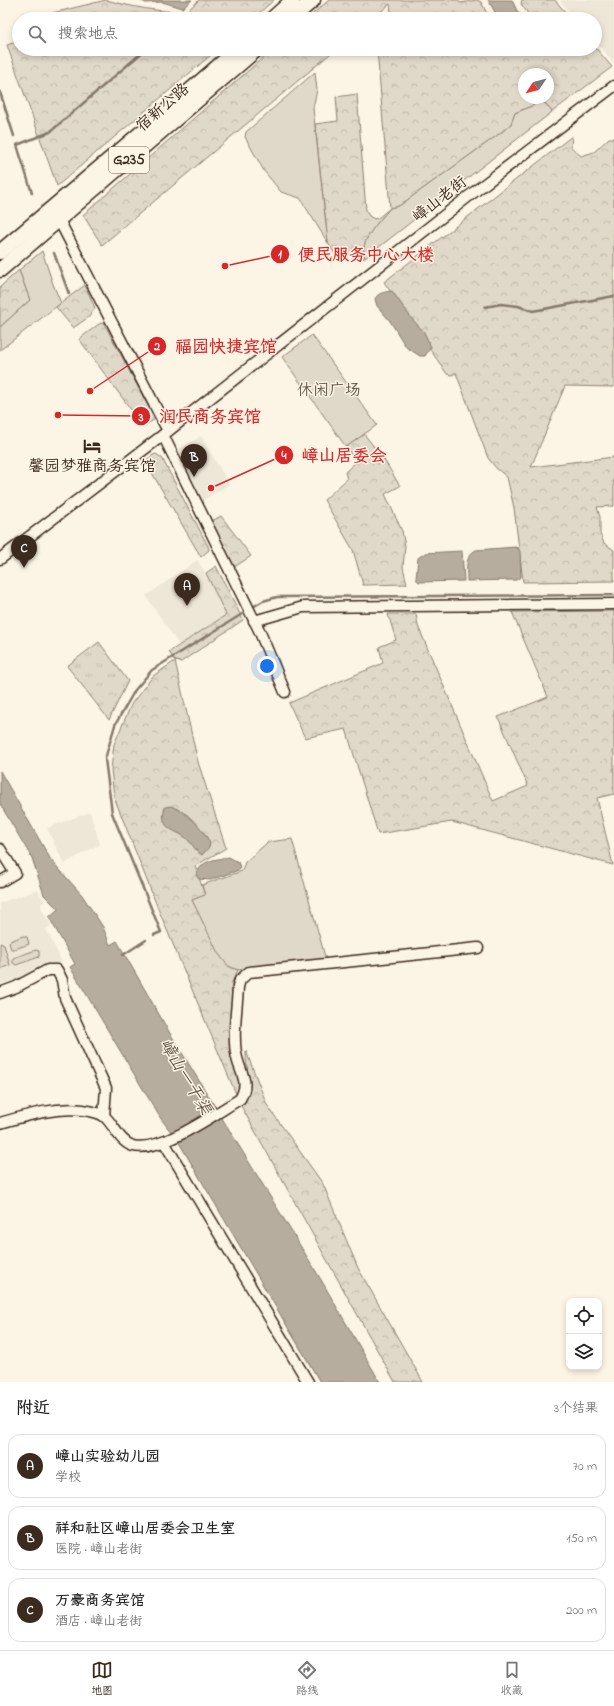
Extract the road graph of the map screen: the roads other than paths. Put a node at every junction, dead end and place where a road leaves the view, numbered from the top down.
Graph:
1 (294, 0) edge
2 (313, 0) edge
3 (280, 12) edge
4 (299, 12) edge
5 (230, 56) edge
6 (249, 56) edge
7 (614, 86) edge
8 (59, 220) junction
9 (0, 252) edge
10 (0, 270) edge
11 (166, 433) junction
12 (0, 559) edge
13 (614, 604) edge
14 (250, 613) junction
15 (285, 692) dead end
16 (0, 849) edge
17 (0, 882) edge
18 (478, 948) dead end
19 (0, 993) edge
20 (104, 1116) junction
21 (0, 1123) edge
22 (166, 1141) junction
23 (308, 1382) edge

1 - 3 highway
2 - 4 highway
5 - 9 highway, 宿新公路 / G235
6 - 8 highway, 宿新公路 / G235
7 - 11 street, 嶂山老街
8 - 10 highway, 宿新公路 / G235
8 - 11 street
11 - 12 street, 嶂山老街
11 - 14 street
13 - 14 street
14 - 15 street
16 - 17 street
18 - 22 street
19 - 20 street
20 - 21 street
20 - 22 street
22 - 23 street

